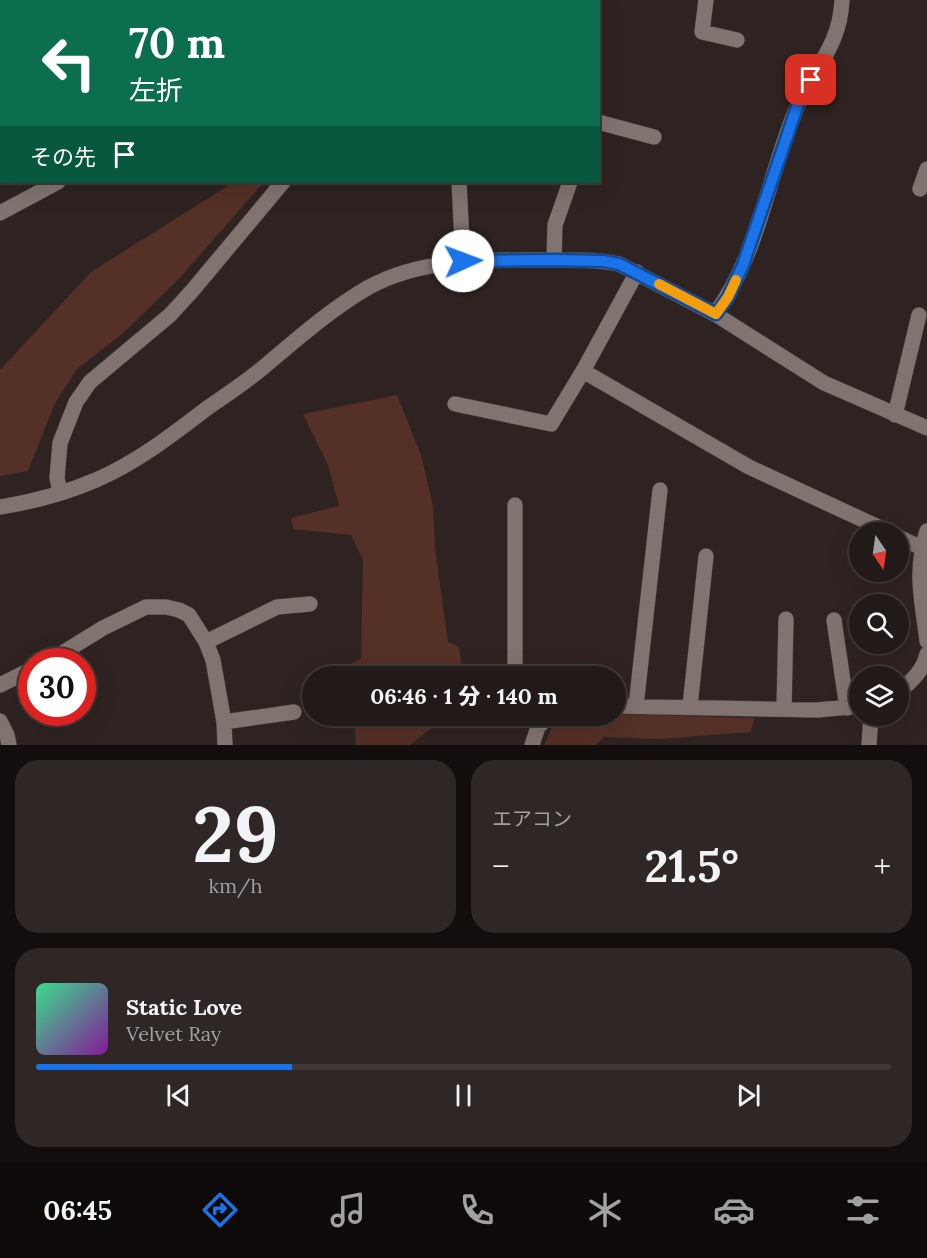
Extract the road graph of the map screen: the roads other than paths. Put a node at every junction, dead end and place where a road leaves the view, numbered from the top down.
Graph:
1 (706, 0) edge
2 (842, 0) edge
3 (737, 40) dead end
4 (600, 122) edge
5 (654, 136) dead end
6 (927, 169) edge
7 (56, 183) edge
8 (283, 183) edge
9 (459, 183) edge
10 (570, 183) edge
11 (920, 189) dead end
12 (0, 213) edge
13 (554, 260) junction
14 (463, 261) junction
15 (637, 272) junction
16 (716, 314) junction
17 (919, 315) dead end
18 (583, 372) junction
19 (455, 404) dead end
20 (894, 415) junction
21 (927, 429) edge
22 (660, 490) dead end
23 (60, 492) junction
24 (515, 505) dead end
25 (0, 507) edge
26 (867, 522) edge
27 (927, 531) edge
28 (909, 542) edge
29 (922, 548) junction
30 (706, 556) dead end
31 (924, 598) edge
32 (310, 604) dead end
33 (786, 620) dead end
34 (834, 620) dead end
35 (927, 641) edge
36 (206, 642) junction
37 (71, 648) edge
38 (927, 654) edge
39 (515, 666) edge
40 (18, 676) edge
41 (909, 683) edge
42 (0, 685) edge
43 (849, 689) edge
44 (626, 706) edge
45 (636, 706) junction
46 (690, 706) junction
47 (849, 707) edge
48 (784, 709) junction
49 (294, 712) dead end
50 (0, 721) edge
51 (224, 722) junction
52 (539, 726) edge
53 (870, 726) edge
54 (9, 745) edge
55 (225, 745) edge
56 (532, 745) edge
57 (869, 745) edge

1 - 3 street
2 - 16 street
4 - 5 street
6 - 11 street
7 - 12 street
8 - 23 street
9 - 14 street
10 - 13 street
13 - 14 street
13 - 15 street
14 - 23 street
15 - 16 street
15 - 18 street
16 - 20 street
17 - 20 street
18 - 19 street
18 - 26 street
20 - 21 street
22 - 45 street
23 - 25 street
24 - 39 street
27 - 29 street
28 - 29 street
29 - 31 street
30 - 46 street
31 - 35 street
32 - 36 street
33 - 48 street
34 - 43 street
36 - 37 street
36 - 51 street
38 - 41 street
40 - 42 street
44 - 45 street
45 - 46 street
46 - 48 street
47 - 48 street
49 - 51 street
50 - 54 street
51 - 55 street
52 - 56 street
53 - 57 street

